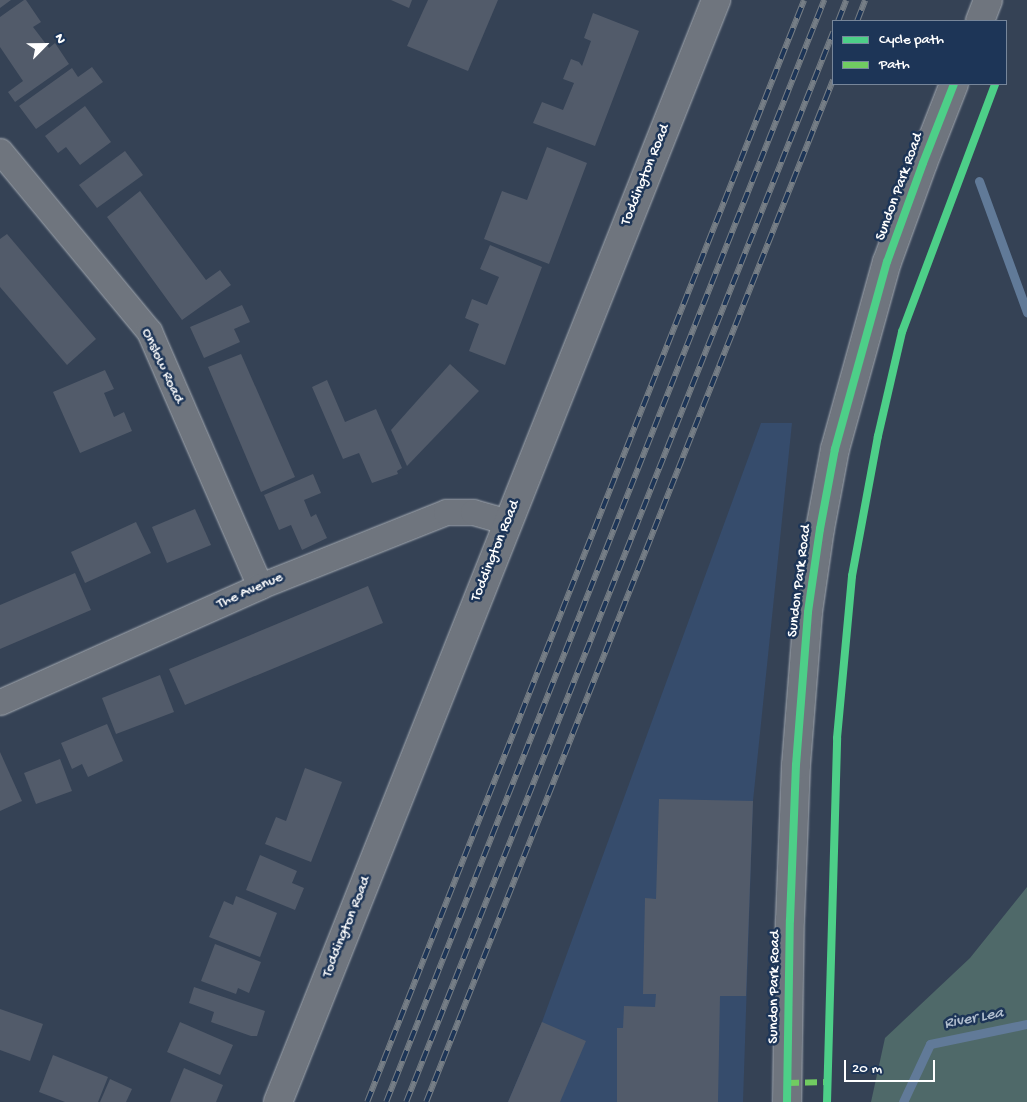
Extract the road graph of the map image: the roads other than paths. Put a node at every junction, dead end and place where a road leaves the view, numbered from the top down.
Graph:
1 (716, 0) edge
2 (988, 0) edge
3 (980, 20) edge
4 (954, 85) edge
5 (0, 151) edge
6 (507, 522) junction
7 (260, 586) junction
8 (0, 702) edge
9 (278, 1102) edge
10 (787, 1102) edge

1 - 6 main road, Toddington Road
2 - 3 main road
4 - 10 main road, Sundon Park Road
5 - 7 street, Onslow Road
6 - 7 street, The Avenue
6 - 9 main road, Toddington Road
7 - 8 street, The Avenue

